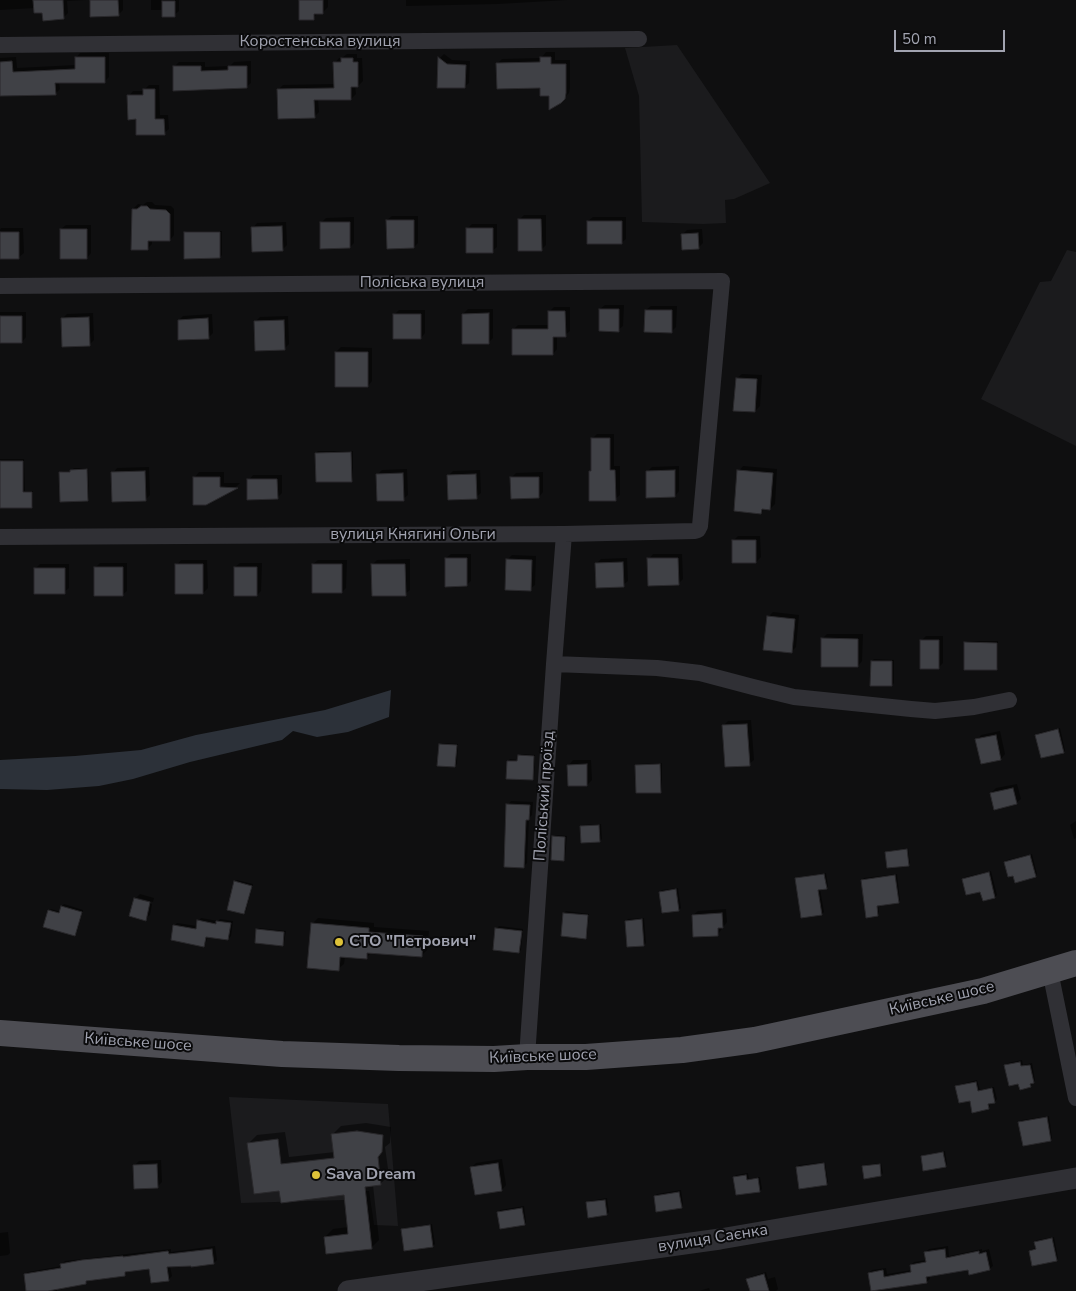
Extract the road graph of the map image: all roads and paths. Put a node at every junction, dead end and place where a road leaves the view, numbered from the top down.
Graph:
1 (639, 39) dead end
2 (0, 45) edge
3 (0, 286) edge
4 (711, 403) joint
5 (564, 534) junction
6 (0, 537) edge
7 (554, 664) junction
8 (1009, 700) dead end
9 (1076, 963) edge
10 (1050, 971) junction
11 (0, 1033) edge
12 (527, 1057) junction
13 (1076, 1098) edge
14 (1076, 1178) edge
15 (348, 1291) edge

1 - 2 street, Коростенська вулиця
3 - 4 street, Поліська вулиця
4 - 5 street, вулиця Княгині Ольги
5 - 6 street, вулиця Княгині Ольги
5 - 7 street, Поліський проїзд
7 - 8 street
7 - 12 street, Поліський проїзд
9 - 10 main road, Київське шосе
10 - 12 main road, Київське шосе
10 - 13 street
11 - 12 main road, Київське шосе
14 - 15 street, вулиця Саєнка

